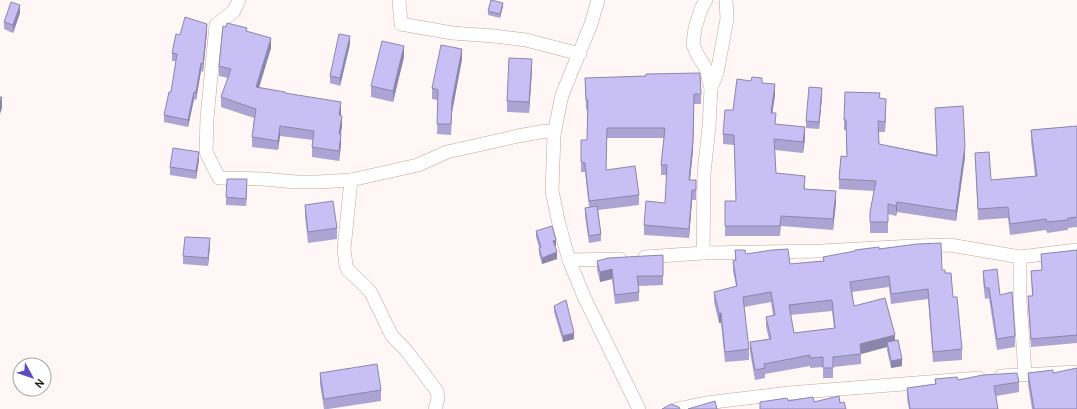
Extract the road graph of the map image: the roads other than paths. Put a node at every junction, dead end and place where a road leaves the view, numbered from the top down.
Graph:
1 (239, 0) edge
2 (399, 0) edge
3 (598, 0) edge
4 (706, 0) edge
5 (726, 0) edge
6 (580, 54) junction
7 (711, 88) junction
8 (554, 134) junction
9 (351, 180) junction
10 (1077, 250) edge
11 (703, 253) junction
12 (1020, 257) junction
13 (570, 260) junction
14 (1077, 372) edge
15 (1025, 374) junction
16 (435, 409) edge
17 (639, 409) edge
18 (677, 409) edge

1 - 9 street
2 - 6 street
3 - 6 street
4 - 7 street
5 - 7 street
6 - 8 street
7 - 11 street
8 - 9 street
8 - 13 street
9 - 16 street
10 - 12 street
11 - 12 street
11 - 13 street
12 - 15 street
13 - 17 street
14 - 15 street
15 - 18 street

